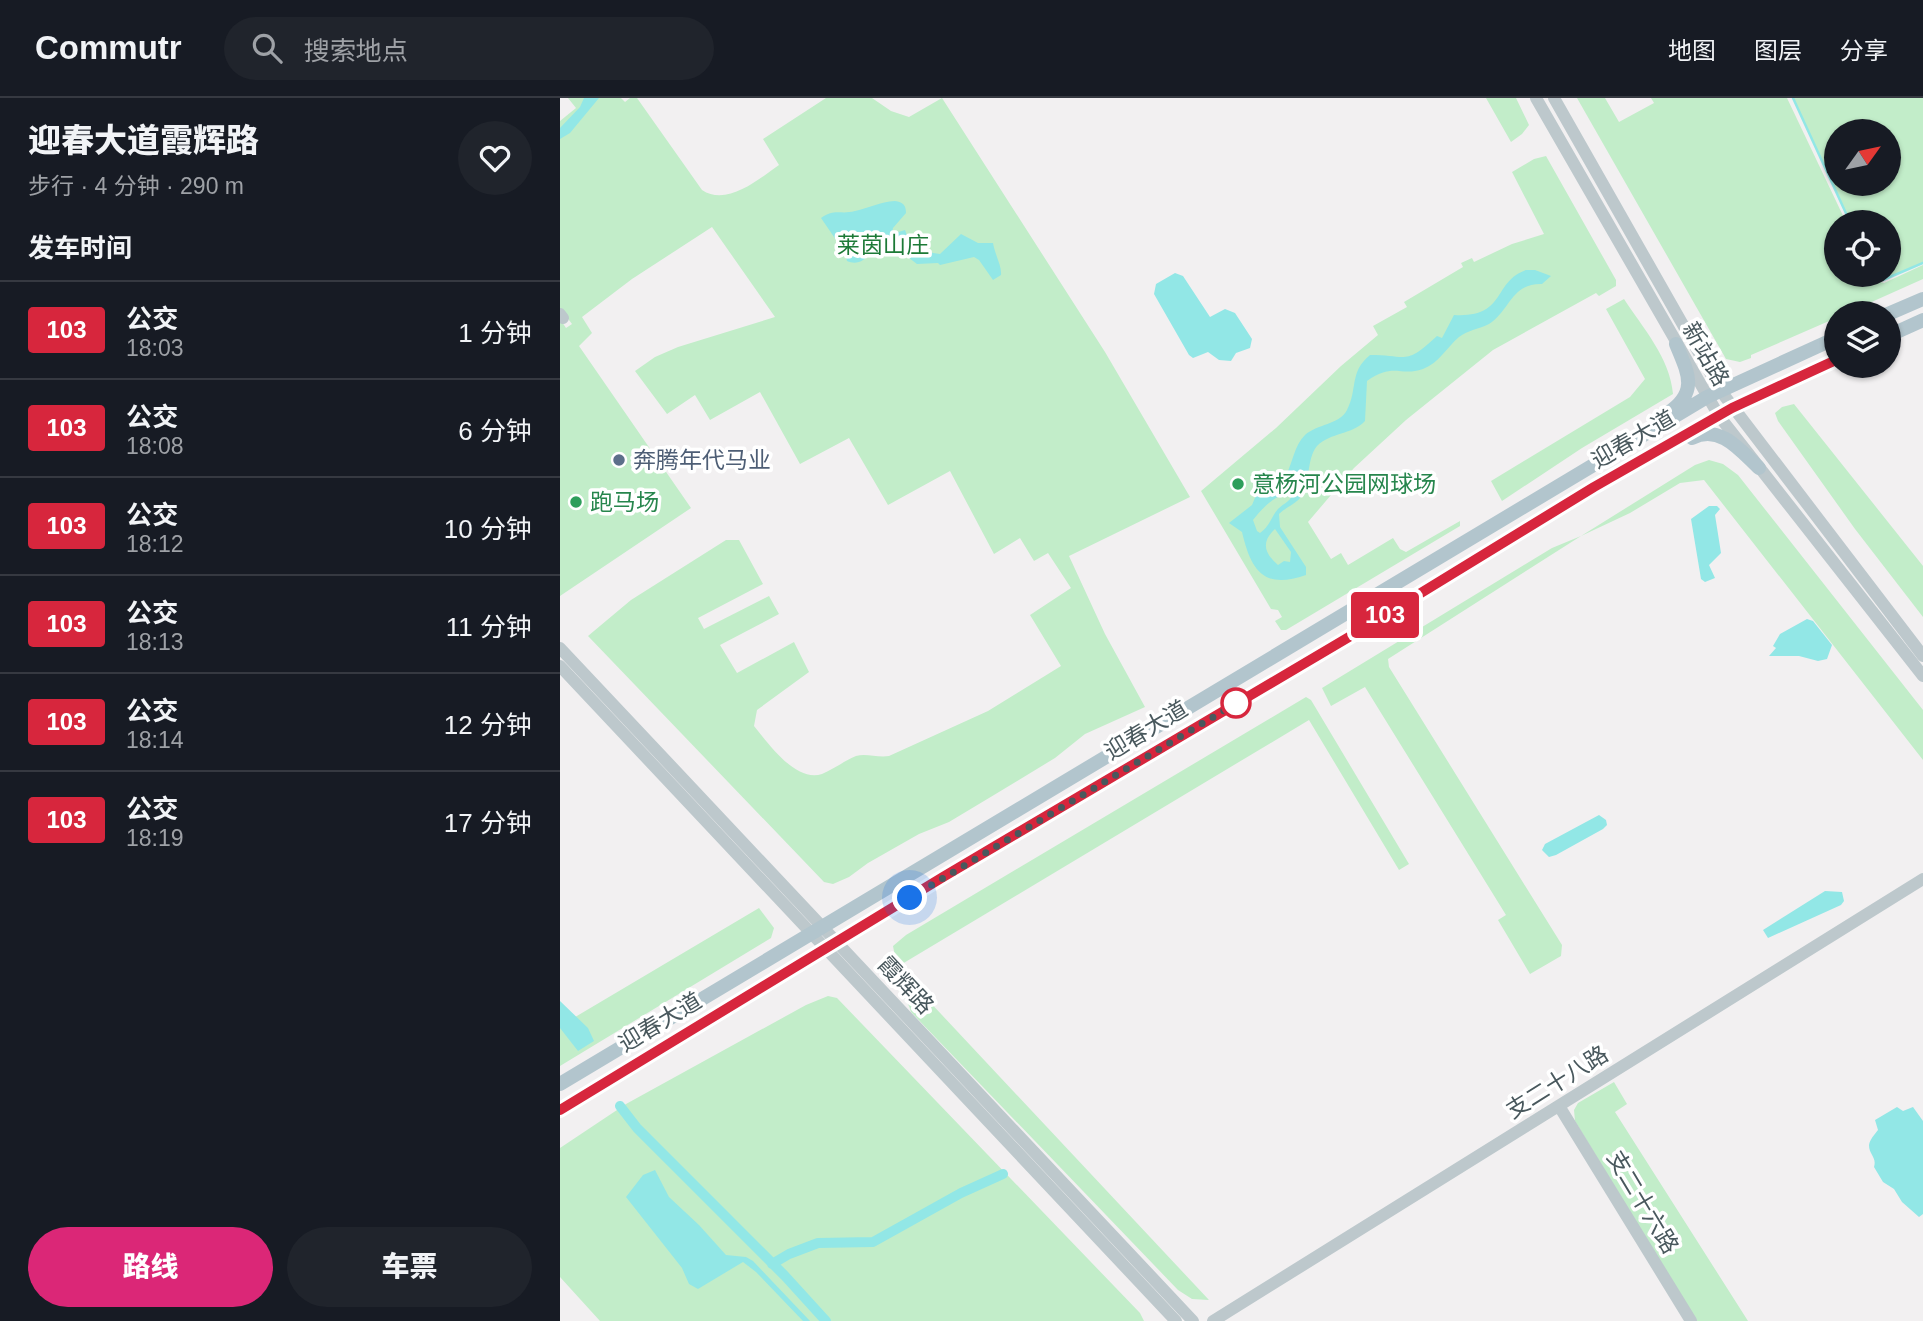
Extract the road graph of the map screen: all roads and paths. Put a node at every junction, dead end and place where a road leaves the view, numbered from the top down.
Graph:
1 (1536, 98) edge
2 (1554, 98) edge
3 (1923, 299) edge
4 (1901, 308) edge
5 (1923, 320) edge
6 (1901, 330) edge
7 (1824, 343) edge
8 (1676, 344) junction
9 (1824, 366) edge
10 (1713, 394) junction
11 (1732, 408) junction
12 (1719, 416) junction
13 (1647, 434) junction
14 (1657, 451) junction
15 (1759, 468) junction
16 (1572, 479) junction
17 (1594, 487) junction
18 (560, 648) edge
19 (1923, 656) edge
20 (560, 666) edge
21 (1923, 676) edge
22 (1923, 879) edge
23 (900, 882) junction
24 (910, 898) junction
25 (817, 931) junction
26 (832, 946) junction
27 (750, 972) junction
28 (760, 989) junction
29 (560, 1084) edge
30 (1559, 1106) junction
31 (560, 1110) edge
32 (1176, 1321) edge
33 (1193, 1321) edge
34 (1213, 1321) edge
35 (1690, 1321) edge

1 - 8 street, 新站路
2 - 10 street, 新站路
3 - 4 main road
5 - 6 main road
7 - 10 main road, 迎春大道
8 - 10 street, 新站路
8 - 16 main road
9 - 11 main road, 迎春大道
10 - 11 street, 新站路
10 - 12 street, 新站路
10 - 13 main road, 迎春大道
11 - 12 main road, 迎春大道
11 - 19 street, 新站路
12 - 14 main road, 迎春大道
12 - 15 street, 新站路
13 - 14 main road
13 - 16 main road, 迎春大道
14 - 17 main road, 迎春大道
15 - 17 main road
15 - 21 street, 新站路
16 - 23 main road, 迎春大道
17 - 24 main road, 迎春大道
18 - 25 street, 霞辉路
20 - 25 street, 霞辉路
22 - 30 street, 支二十八路
23 - 24 main road
23 - 25 main road, 迎春大道
24 - 26 main road, 迎春大道
25 - 26 street, 霞辉路
25 - 27 main road, 迎春大道
26 - 28 main road, 迎春大道
26 - 32 street, 霞辉路
26 - 33 street, 霞辉路
27 - 28 main road
27 - 29 main road, 迎春大道
28 - 31 main road, 迎春大道
30 - 34 street, 支二十八路
30 - 35 street, 支二十六路

